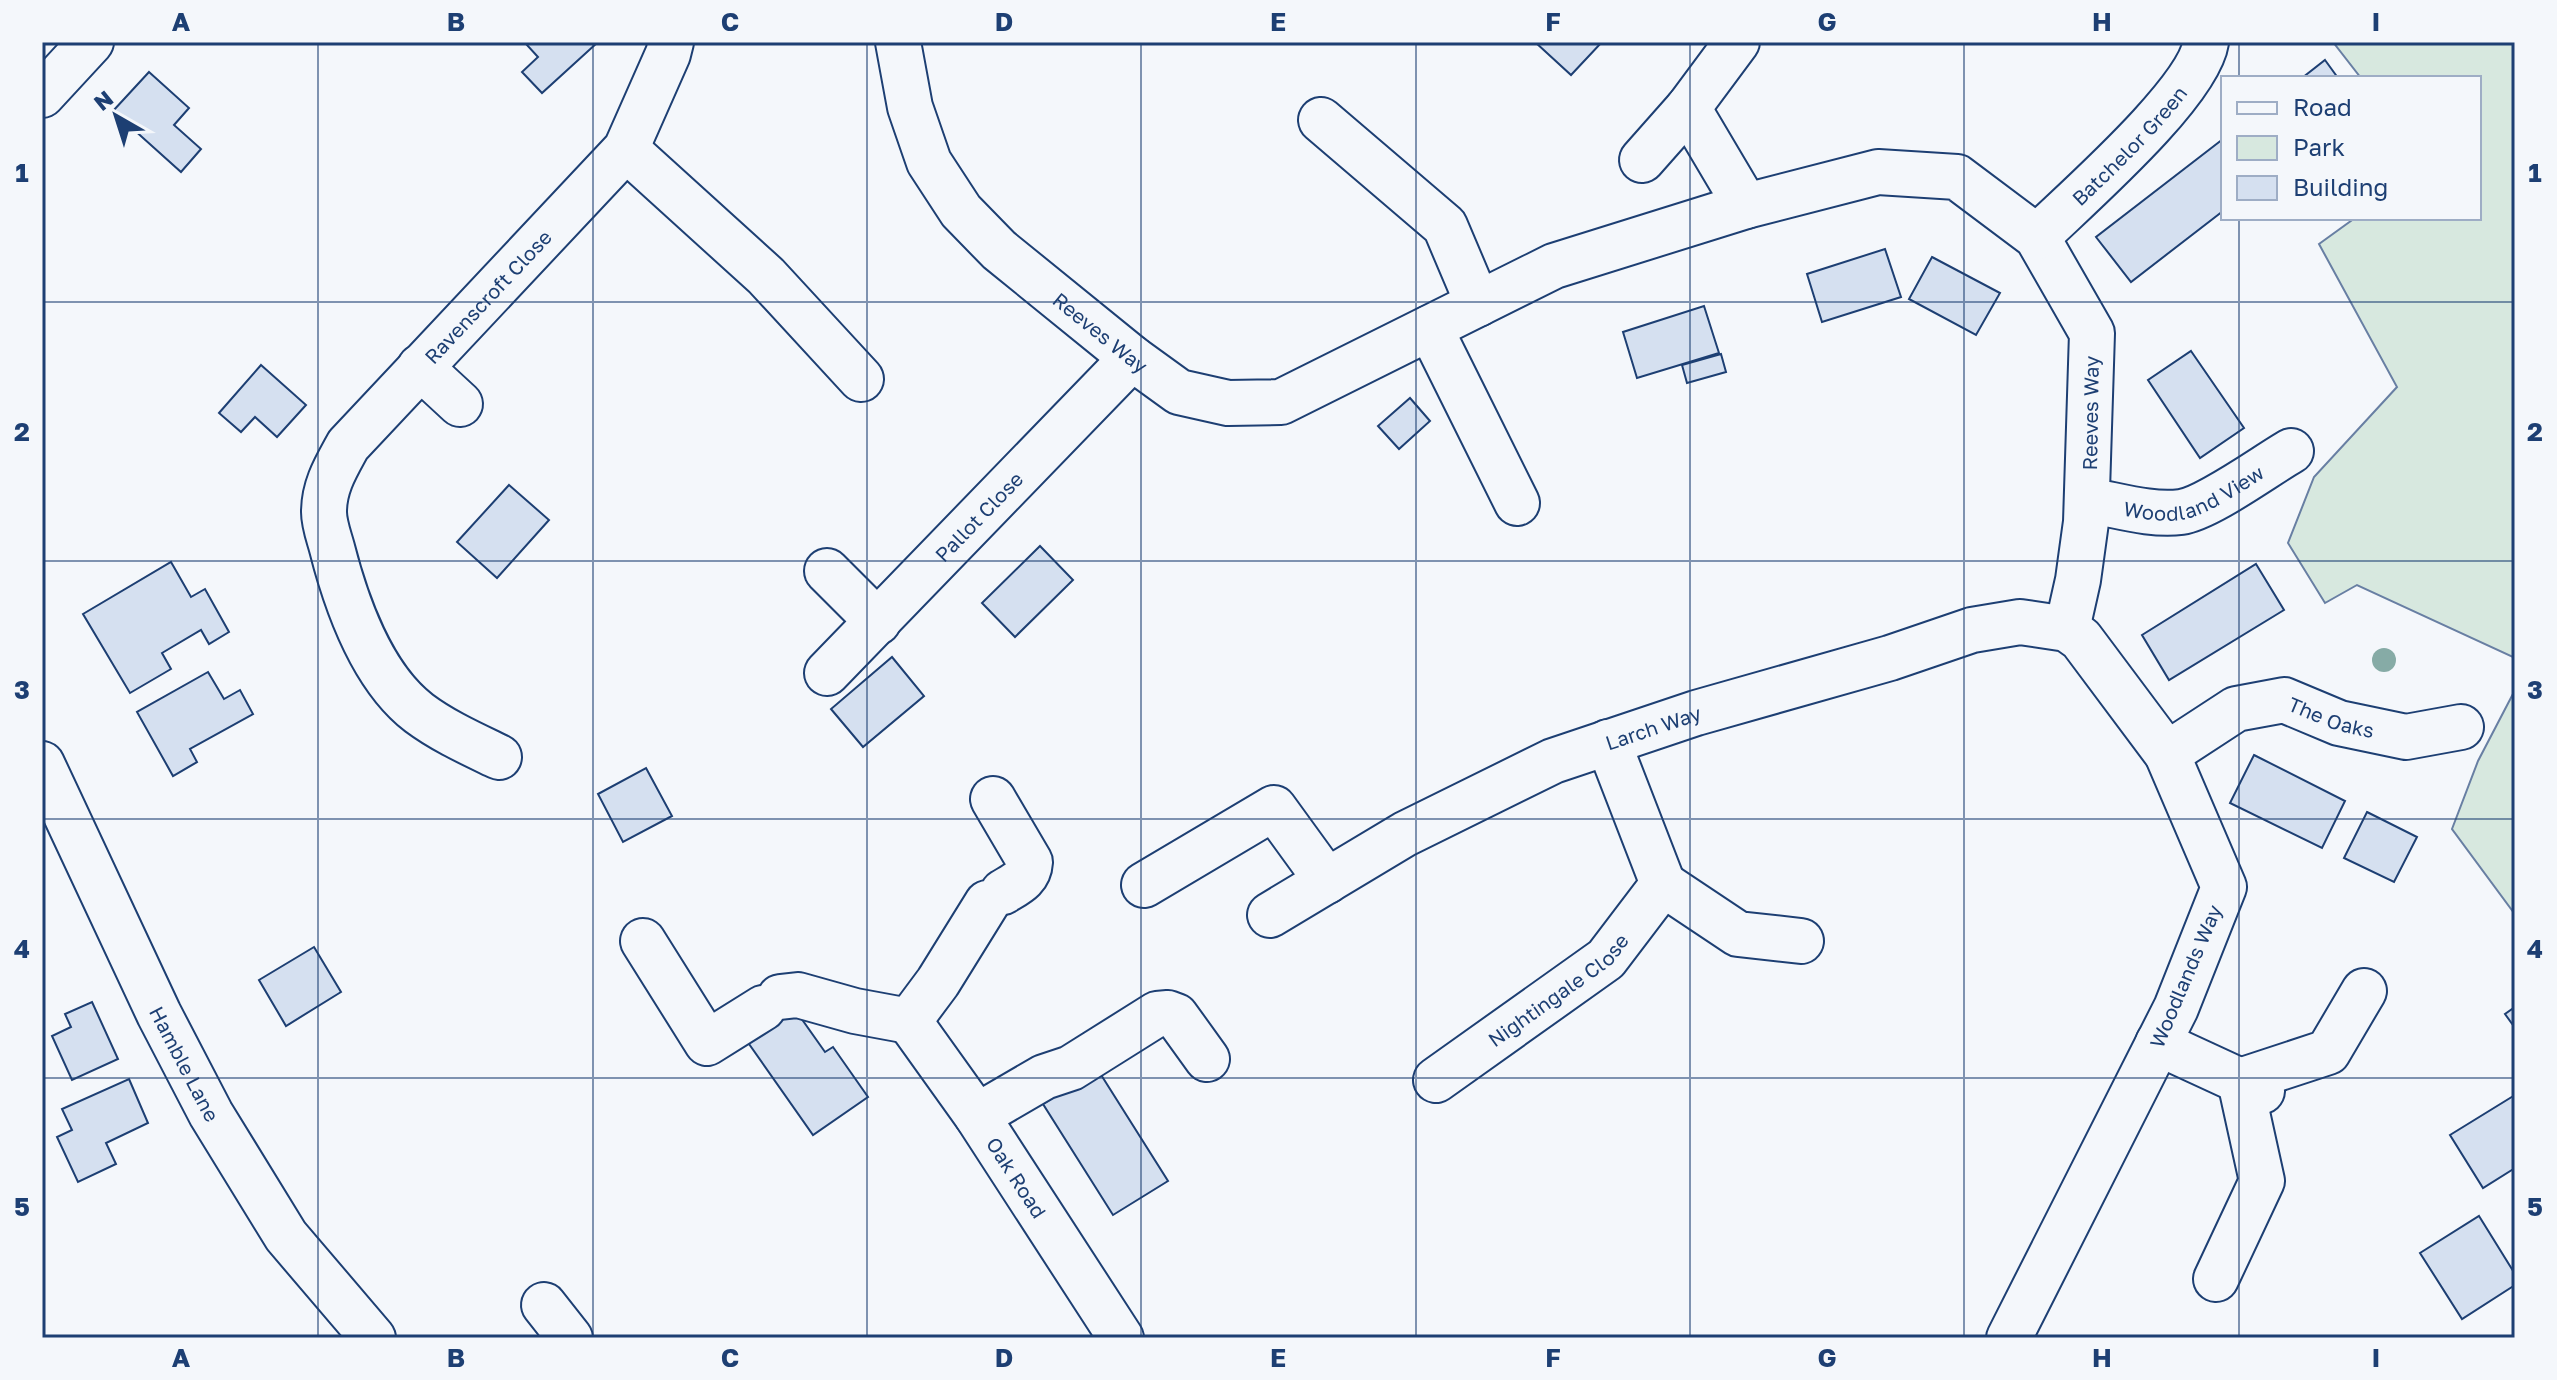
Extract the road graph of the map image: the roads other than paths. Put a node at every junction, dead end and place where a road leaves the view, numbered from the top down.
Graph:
1 (91, 42) edge
2 (671, 42) edge
3 (898, 42) edge
4 (1737, 42) edge
5 (2206, 42) edge
6 (42, 95) edge
7 (1688, 108) junction
8 (1321, 120) dead end
9 (626, 149) junction
10 (1642, 160) dead end
11 (1746, 206) junction
12 (2037, 237) junction
13 (1478, 304) junction
14 (1430, 328) junction
15 (1132, 358) junction
16 (420, 367) junction
17 (861, 379) dead end
18 (460, 404) dead end
19 (2291, 451) dead end
20 (2087, 500) junction
21 (1517, 503) dead end
22 (827, 571) dead end
23 (878, 622) junction
24 (2067, 629) junction
25 (827, 673) dead end
26 (2461, 727) dead end
27 (1608, 742) junction
28 (2167, 754) junction
29 (499, 757) dead end
30 (42, 764) edge
31 (993, 799) dead end
32 (1327, 881) junction
33 (1663, 884) junction
34 (1144, 885) dead end
35 (1270, 915) dead end
36 (643, 941) dead end
37 (1801, 941) dead end
38 (2364, 991) dead end
39 (909, 1021) junction
40 (2158, 1043) junction
41 (1207, 1059) dead end
42 (1436, 1080) dead end
43 (2251, 1086) junction
44 (977, 1116) junction
45 (2216, 1279) dead end
46 (373, 1338) edge
47 (1121, 1338) edge
48 (2009, 1338) edge

1 - 6 street
2 - 9 street, Ravenscroft Close
3 - 15 street, Reeves Way
4 - 7 street
5 - 12 street, Batchelor Green
7 - 10 street
7 - 11 street
8 - 13 street
9 - 16 street, Ravenscroft Close
9 - 17 street
11 - 12 street, Reeves Way
11 - 13 street, Reeves Way
12 - 20 street, Reeves Way
13 - 14 street, Reeves Way
14 - 15 street, Reeves Way
14 - 21 street
15 - 23 street, Pallot Close
16 - 18 street
16 - 29 street, Ravenscroft Close
19 - 20 street, Woodland View
20 - 24 street, Reeves Way
22 - 23 street
23 - 25 street, Pallot Close
24 - 27 street, Larch Way
24 - 28 street, Woodlands Way
26 - 28 street, The Oaks
27 - 32 street, Larch Way
27 - 33 street
28 - 40 street, Woodlands Way
30 - 46 street, Hamble Lane
31 - 39 street
32 - 34 street
32 - 35 street, Larch Way
33 - 37 street
33 - 42 street, Nightingale Close
36 - 39 street
38 - 43 street
39 - 44 street, Oak Road
40 - 43 street
40 - 48 street, Woodlands Way
41 - 44 street
43 - 45 street
44 - 47 street, Oak Road

